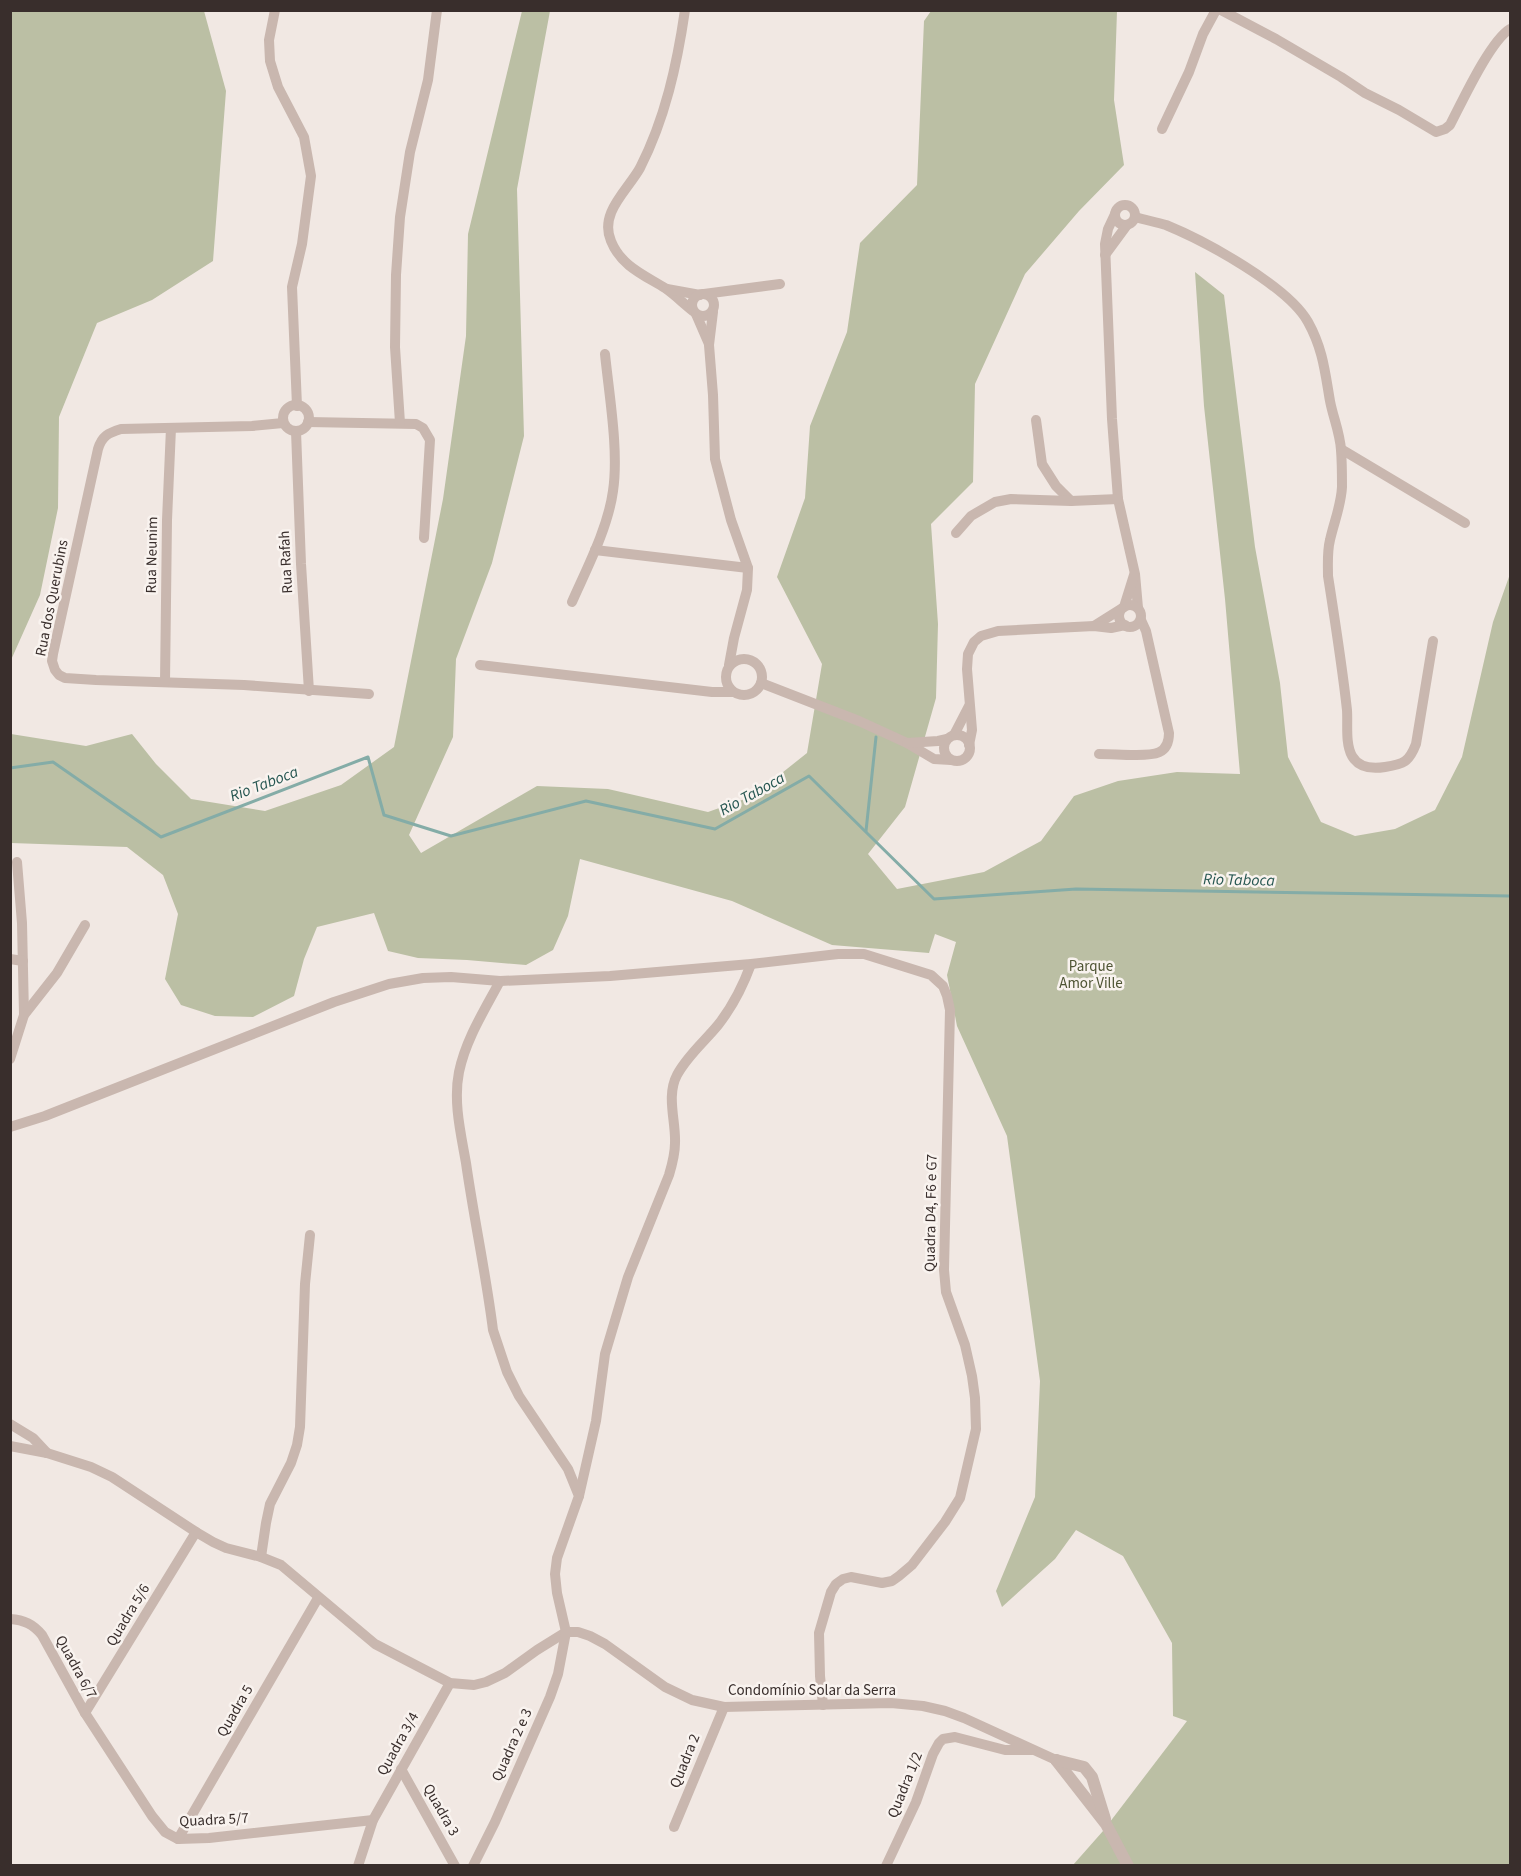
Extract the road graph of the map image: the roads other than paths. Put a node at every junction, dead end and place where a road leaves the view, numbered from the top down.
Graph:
1 (275, 10) edge
2 (437, 10) edge
3 (685, 10) edge
4 (1216, 10) edge
5 (1221, 10) edge
6 (1510, 29) edge
7 (1162, 129) dead end
8 (1115, 214) junction
9 (1135, 217) junction
10 (1127, 225) junction
11 (1105, 255) junction
12 (780, 284) dead end
13 (667, 290) junction
14 (733, 290) junction
15 (702, 294) junction
16 (714, 310) junction
17 (695, 313) junction
18 (709, 345) junction
19 (605, 354) dead end
20 (297, 405) junction
21 (1036, 420) dead end
22 (308, 422) junction
23 (283, 423) junction
24 (400, 423) junction
25 (171, 428) junction
26 (296, 431) junction
27 (1341, 449) junction
28 (1118, 499) junction
29 (1071, 501) junction
30 (1465, 523) dead end
31 (956, 533) dead end
32 (424, 538) dead end
33 (595, 550) junction
34 (748, 567) junction
35 (1135, 574) junction
36 (572, 602) dead end
37 (1123, 608) junction
38 (1138, 608) junction
39 (1132, 624) junction
40 (1094, 626) junction
41 (734, 638) junction
42 (1433, 641) dead end
43 (743, 658) junction
44 (480, 665) dead end
45 (729, 665) junction
46 (725, 677) junction
47 (165, 682) junction
48 (761, 683) junction
49 (309, 691) junction
50 (712, 692) junction
51 (733, 692) junction
52 (369, 694) dead end
53 (970, 703) junction
54 (951, 737) junction
55 (907, 743) junction
56 (969, 745) junction
57 (1099, 754) dead end
58 (951, 760) junction
59 (17, 862) dead end
60 (86, 925) dead end
61 (10, 959) edge
62 (23, 961) junction
63 (751, 964) junction
64 (500, 981) junction
65 (24, 1015) junction
66 (10, 1059) edge
67 (10, 1127) edge
68 (310, 1235) dead end
69 (10, 1424) edge
70 (10, 1446) edge
71 (47, 1453) junction
72 (579, 1496) junction
73 (196, 1532) junction
74 (261, 1557) junction
75 (318, 1598) junction
76 (10, 1619) edge
77 (566, 1632) junction
78 (450, 1683) junction
79 (823, 1706) junction
80 (724, 1707) junction
81 (85, 1713) junction
82 (1038, 1751) junction
83 (1056, 1760) junction
84 (401, 1769) junction
85 (373, 1820) junction
86 (1106, 1824) junction
87 (674, 1827) dead end
88 (178, 1839) junction
89 (358, 1866) edge
90 (455, 1866) edge
91 (473, 1866) edge
92 (886, 1866) edge
93 (1128, 1866) edge

1 - 20 street
2 - 24 street
3 - 13 street
4 - 7 street
5 - 6 street
8 - 9 street
8 - 10 street
8 - 11 street
9 - 10 street
9 - 27 street
10 - 11 street
11 - 28 street
12 - 14 street
13 - 15 street
13 - 17 street
14 - 15 street
14 - 16 street
15 - 16 street
15 - 17 street
16 - 17 street
16 - 18 street
17 - 18 street
18 - 34 street
19 - 33 street
20 - 22 street
20 - 23 street
21 - 29 street
22 - 24 street
22 - 26 street
23 - 25 street, Rua dos Querubins
23 - 26 street
24 - 32 street
25 - 47 street, Rua Neunim
25 - 47 street, Rua dos Querubins
26 - 49 street, Rua Rafah
27 - 30 street
27 - 42 street
28 - 29 street
28 - 35 street
29 - 31 street
33 - 34 street
33 - 36 street
34 - 41 street
35 - 37 street
35 - 38 street
37 - 38 street
37 - 39 street
37 - 40 street
38 - 39 street
39 - 40 street
39 - 57 street
40 - 53 street
41 - 43 street
41 - 45 street
43 - 45 street
43 - 48 street
44 - 50 street
45 - 46 street
46 - 50 street
46 - 51 street
47 - 49 street, Rua dos Querubins
48 - 51 street
48 - 55 street
49 - 52 street, Rua dos Querubins
50 - 51 street
53 - 54 street
53 - 56 street
54 - 55 street
54 - 56 street
54 - 58 street
55 - 58 street
56 - 58 street
59 - 62 street
60 - 65 street
61 - 62 street
62 - 65 street
63 - 64 street
63 - 72 street
63 - 79 street, Quadra D4, F6 e G7
64 - 67 street
64 - 72 street
65 - 66 street
68 - 74 street
69 - 71 street
70 - 71 street
71 - 73 street
72 - 77 street
73 - 74 street
73 - 81 street, Quadra 5/6
74 - 75 street
75 - 78 street
75 - 88 street, Quadra 5
76 - 81 street, Quadra 6/7
77 - 78 street
77 - 80 street, Condomínio Solar da Serra
77 - 91 street, Quadra 2 e 3
78 - 84 street, Quadra 3/4
79 - 80 street, Condomínio Solar da Serra
79 - 82 street, Condomínio Solar da Serra
80 - 87 street, Quadra 2
81 - 88 street, Quadra 5/7
82 - 83 street, Condomínio Solar da Serra
82 - 92 street, Quadra 1/2
83 - 86 street, Condomínio Solar da Serra
83 - 86 street, Condomínio Solar da Serra
84 - 85 street, Quadra 3/4
84 - 90 street, Quadra 3
85 - 88 street, Quadra 5/7
85 - 89 street, Quadra 3/4
86 - 93 street

